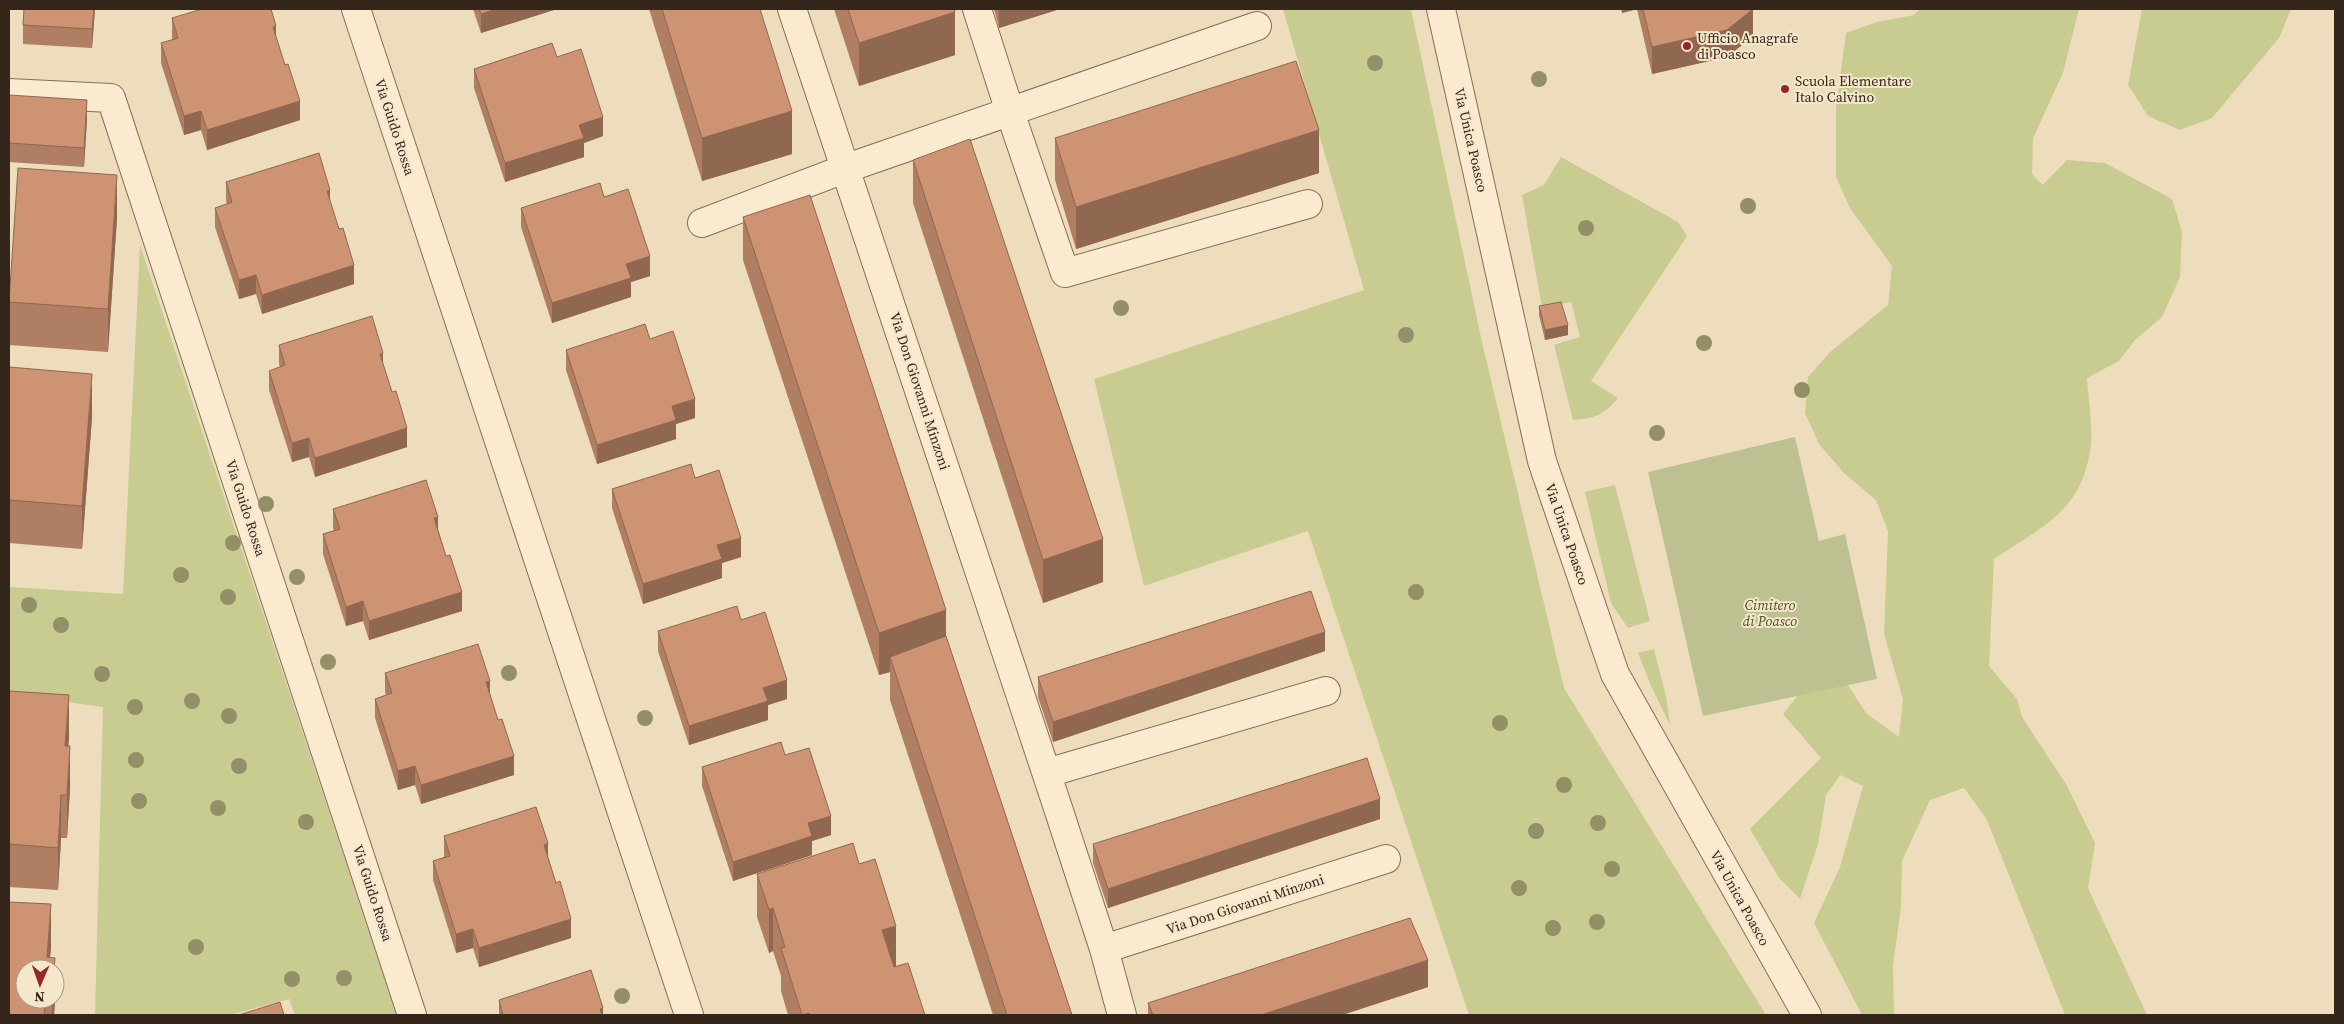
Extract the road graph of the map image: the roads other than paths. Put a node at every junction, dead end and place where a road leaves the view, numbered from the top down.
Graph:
1 (356, 9) edge
2 (792, 9) edge
3 (977, 9) edge
4 (1442, 9) edge
5 (1257, 26) dead end
6 (9, 93) edge
7 (1010, 112) junction
8 (847, 168) junction
9 (1308, 204) dead end
10 (702, 223) dead end
11 (1326, 691) dead end
12 (1046, 773) junction
13 (1386, 859) dead end
14 (1104, 949) junction
15 (412, 1015) edge
16 (689, 1015) edge
17 (1122, 1015) edge
18 (1806, 1015) edge

1 - 16 street, Via Guido Rossa
2 - 8 street, Via Don Giovanni Minzoni
3 - 7 street
4 - 18 street, Via Unica Poasco
5 - 7 street
6 - 15 street, Via Guido Rossa
7 - 8 street
7 - 9 street
8 - 10 street
8 - 12 street, Via Don Giovanni Minzoni
11 - 12 street
12 - 14 street, Via Don Giovanni Minzoni
13 - 14 street, Via Don Giovanni Minzoni
14 - 17 street, Via Don Giovanni Minzoni

